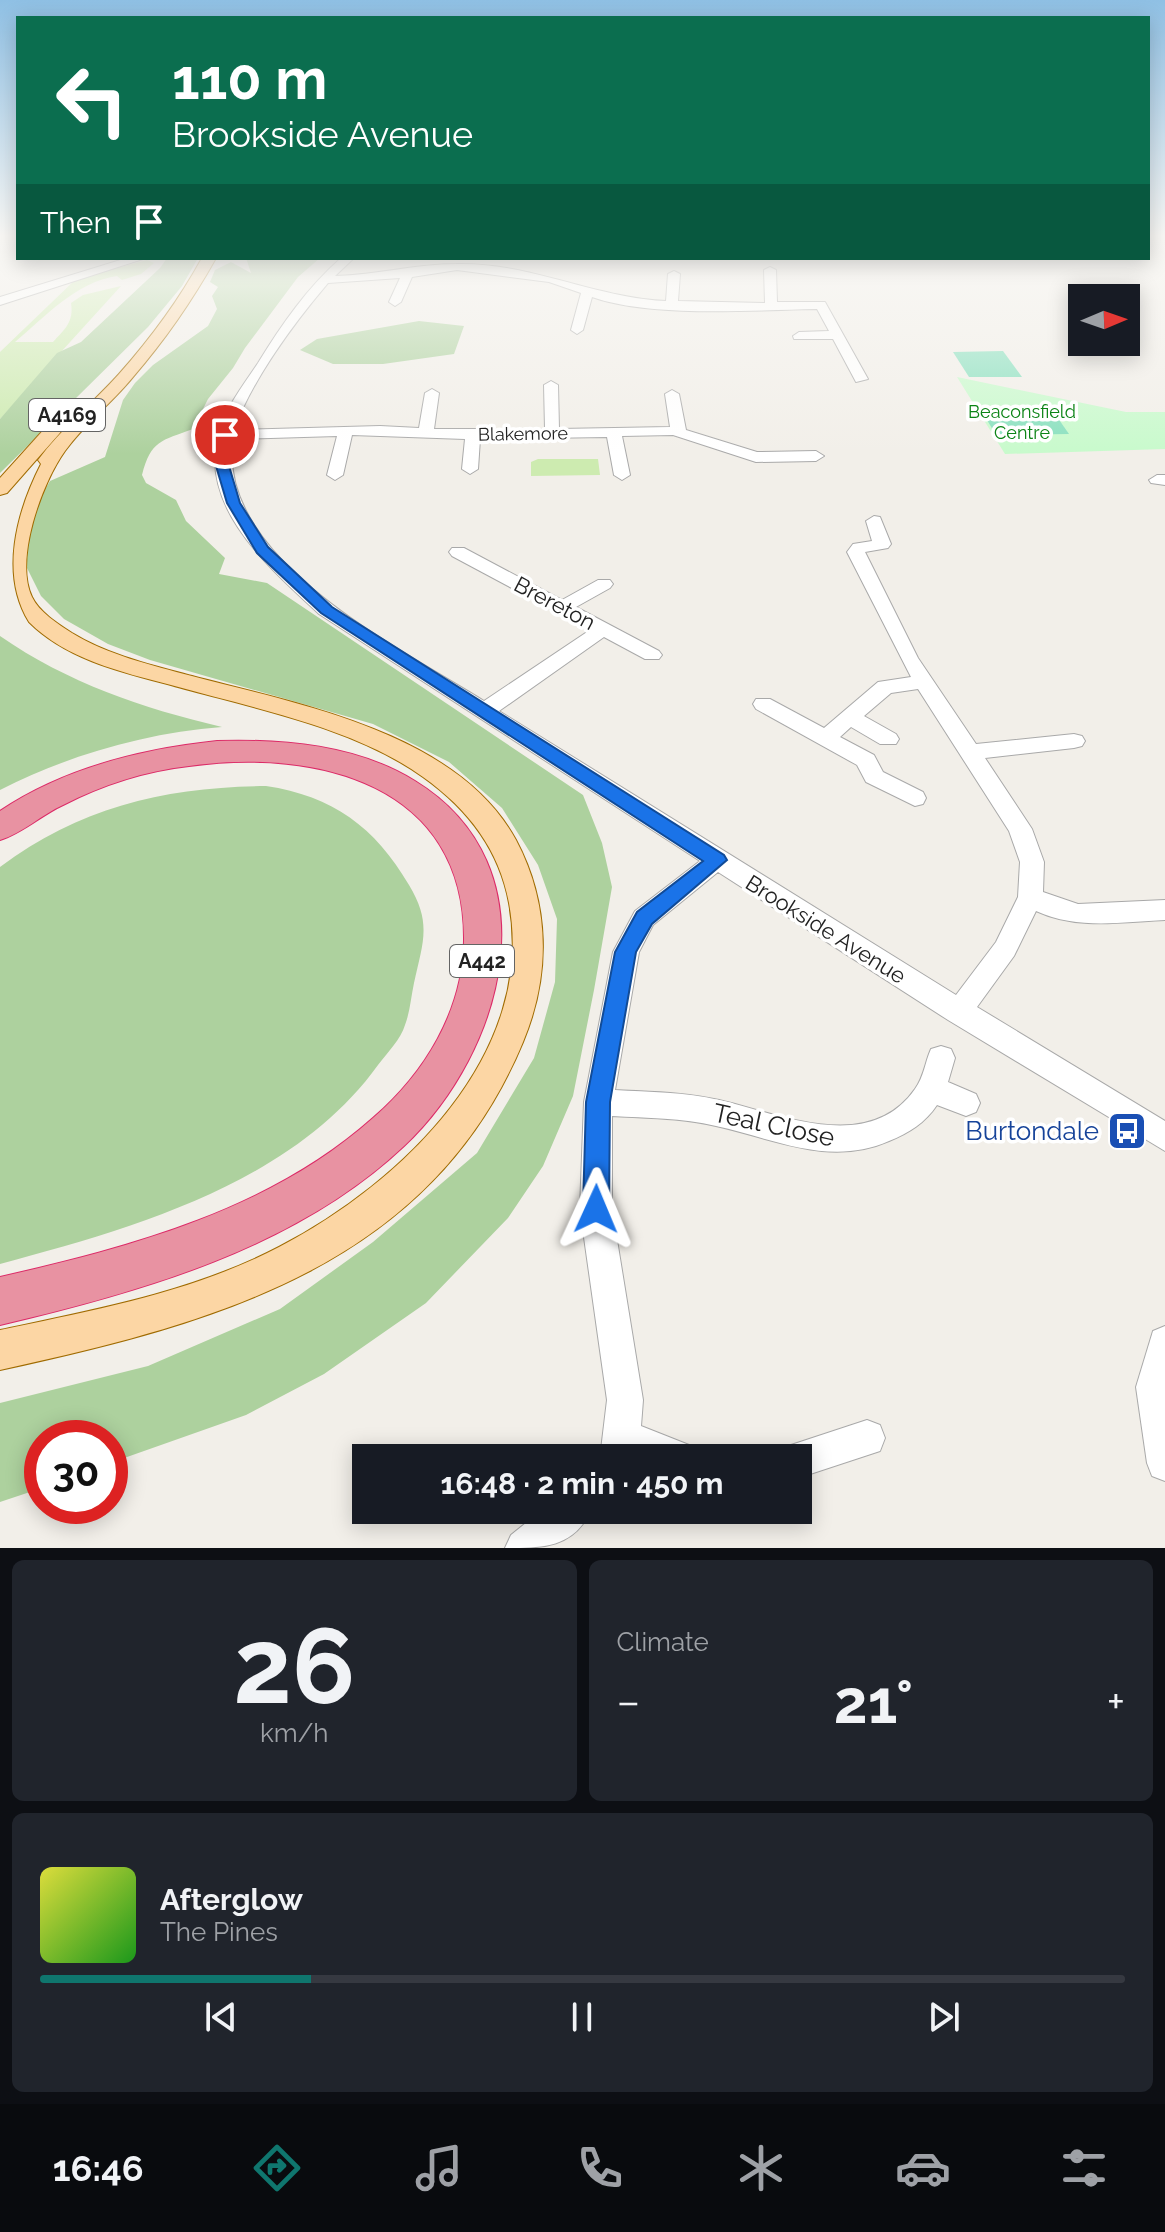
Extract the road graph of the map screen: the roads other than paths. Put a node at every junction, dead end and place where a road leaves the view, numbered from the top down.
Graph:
1 (178, 309) edge
2 (301, 309) edge
3 (583, 309) edge
4 (823, 309) edge
5 (577, 330) dead end
6 (837, 335) junction
7 (799, 336) dead end
8 (143, 352) junction
9 (861, 379) dead end
10 (551, 385) dead end
11 (432, 393) dead end
12 (672, 394) dead end
13 (346, 431) junction
14 (614, 432) junction
15 (426, 433) junction
16 (552, 433) junction
17 (679, 433) junction
18 (473, 434) junction
19 (225, 435) junction
20 (57, 448) junction
21 (816, 456) dead end
22 (470, 469) dead end
23 (335, 475) dead end
24 (622, 475) dead end
25 (0, 489) edge
26 (6, 511) dead end
27 (874, 521) dead end
28 (458, 552) dead end
29 (604, 584) dead end
30 (562, 607) junction
31 (603, 629) junction
32 (652, 655) dead end
33 (924, 682) junction
34 (763, 704) dead end
35 (484, 711) junction
36 (849, 717) junction
37 (825, 738) junction
38 (888, 739) dead end
39 (1074, 741) dead end
40 (972, 752) junction
41 (915, 798) dead end
42 (0, 828) edge
43 (717, 860) junction
44 (1030, 897) junction
45 (1165, 910) edge
46 (958, 1012) junction
47 (941, 1058) dead end
48 (934, 1090) junction
49 (598, 1102) junction
50 (966, 1103) dead end
51 (1165, 1137) edge
52 (0, 1301) edge
53 (1165, 1343) edge
54 (0, 1350) edge
55 (867, 1438) dead end
56 (620, 1444) edge
57 (812, 1456) edge
58 (1165, 1463) edge
59 (554, 1524) edge
60 (524, 1548) edge

1 - 8 main road, A4169
2 - 19 street, Brookside Avenue
3 - 5 street
4 - 6 street
6 - 7 street
6 - 9 street
8 - 20 main road, A4169
8 - 25 main road, A4169
10 - 16 street
11 - 15 street
12 - 17 street
13 - 15 street, Blakemore
13 - 19 street, Blakemore
13 - 23 street
14 - 16 street, Blakemore
14 - 17 street, Blakemore
14 - 24 street
15 - 18 street, Blakemore
16 - 18 street, Blakemore
17 - 21 street, Blakemore
18 - 22 street
19 - 35 street, Brookside Avenue
20 - 26 main road, A4169
20 - 54 main road
27 - 33 street
28 - 30 street, Brereton
29 - 30 street
30 - 31 street, Brereton
31 - 32 street, Brereton
31 - 35 street
33 - 36 street
33 - 40 street
34 - 37 street
35 - 43 street, Brookside Avenue
36 - 37 street
36 - 38 street
37 - 41 street
39 - 40 street
40 - 44 street
42 - 52 highway, A442
43 - 46 street, Brookside Avenue
43 - 49 street
44 - 45 street
44 - 46 street
46 - 51 street, Brookside Avenue
47 - 48 street
48 - 49 street, Teal Close
48 - 50 street
49 - 56 street
53 - 58 street
55 - 57 street
59 - 60 street

